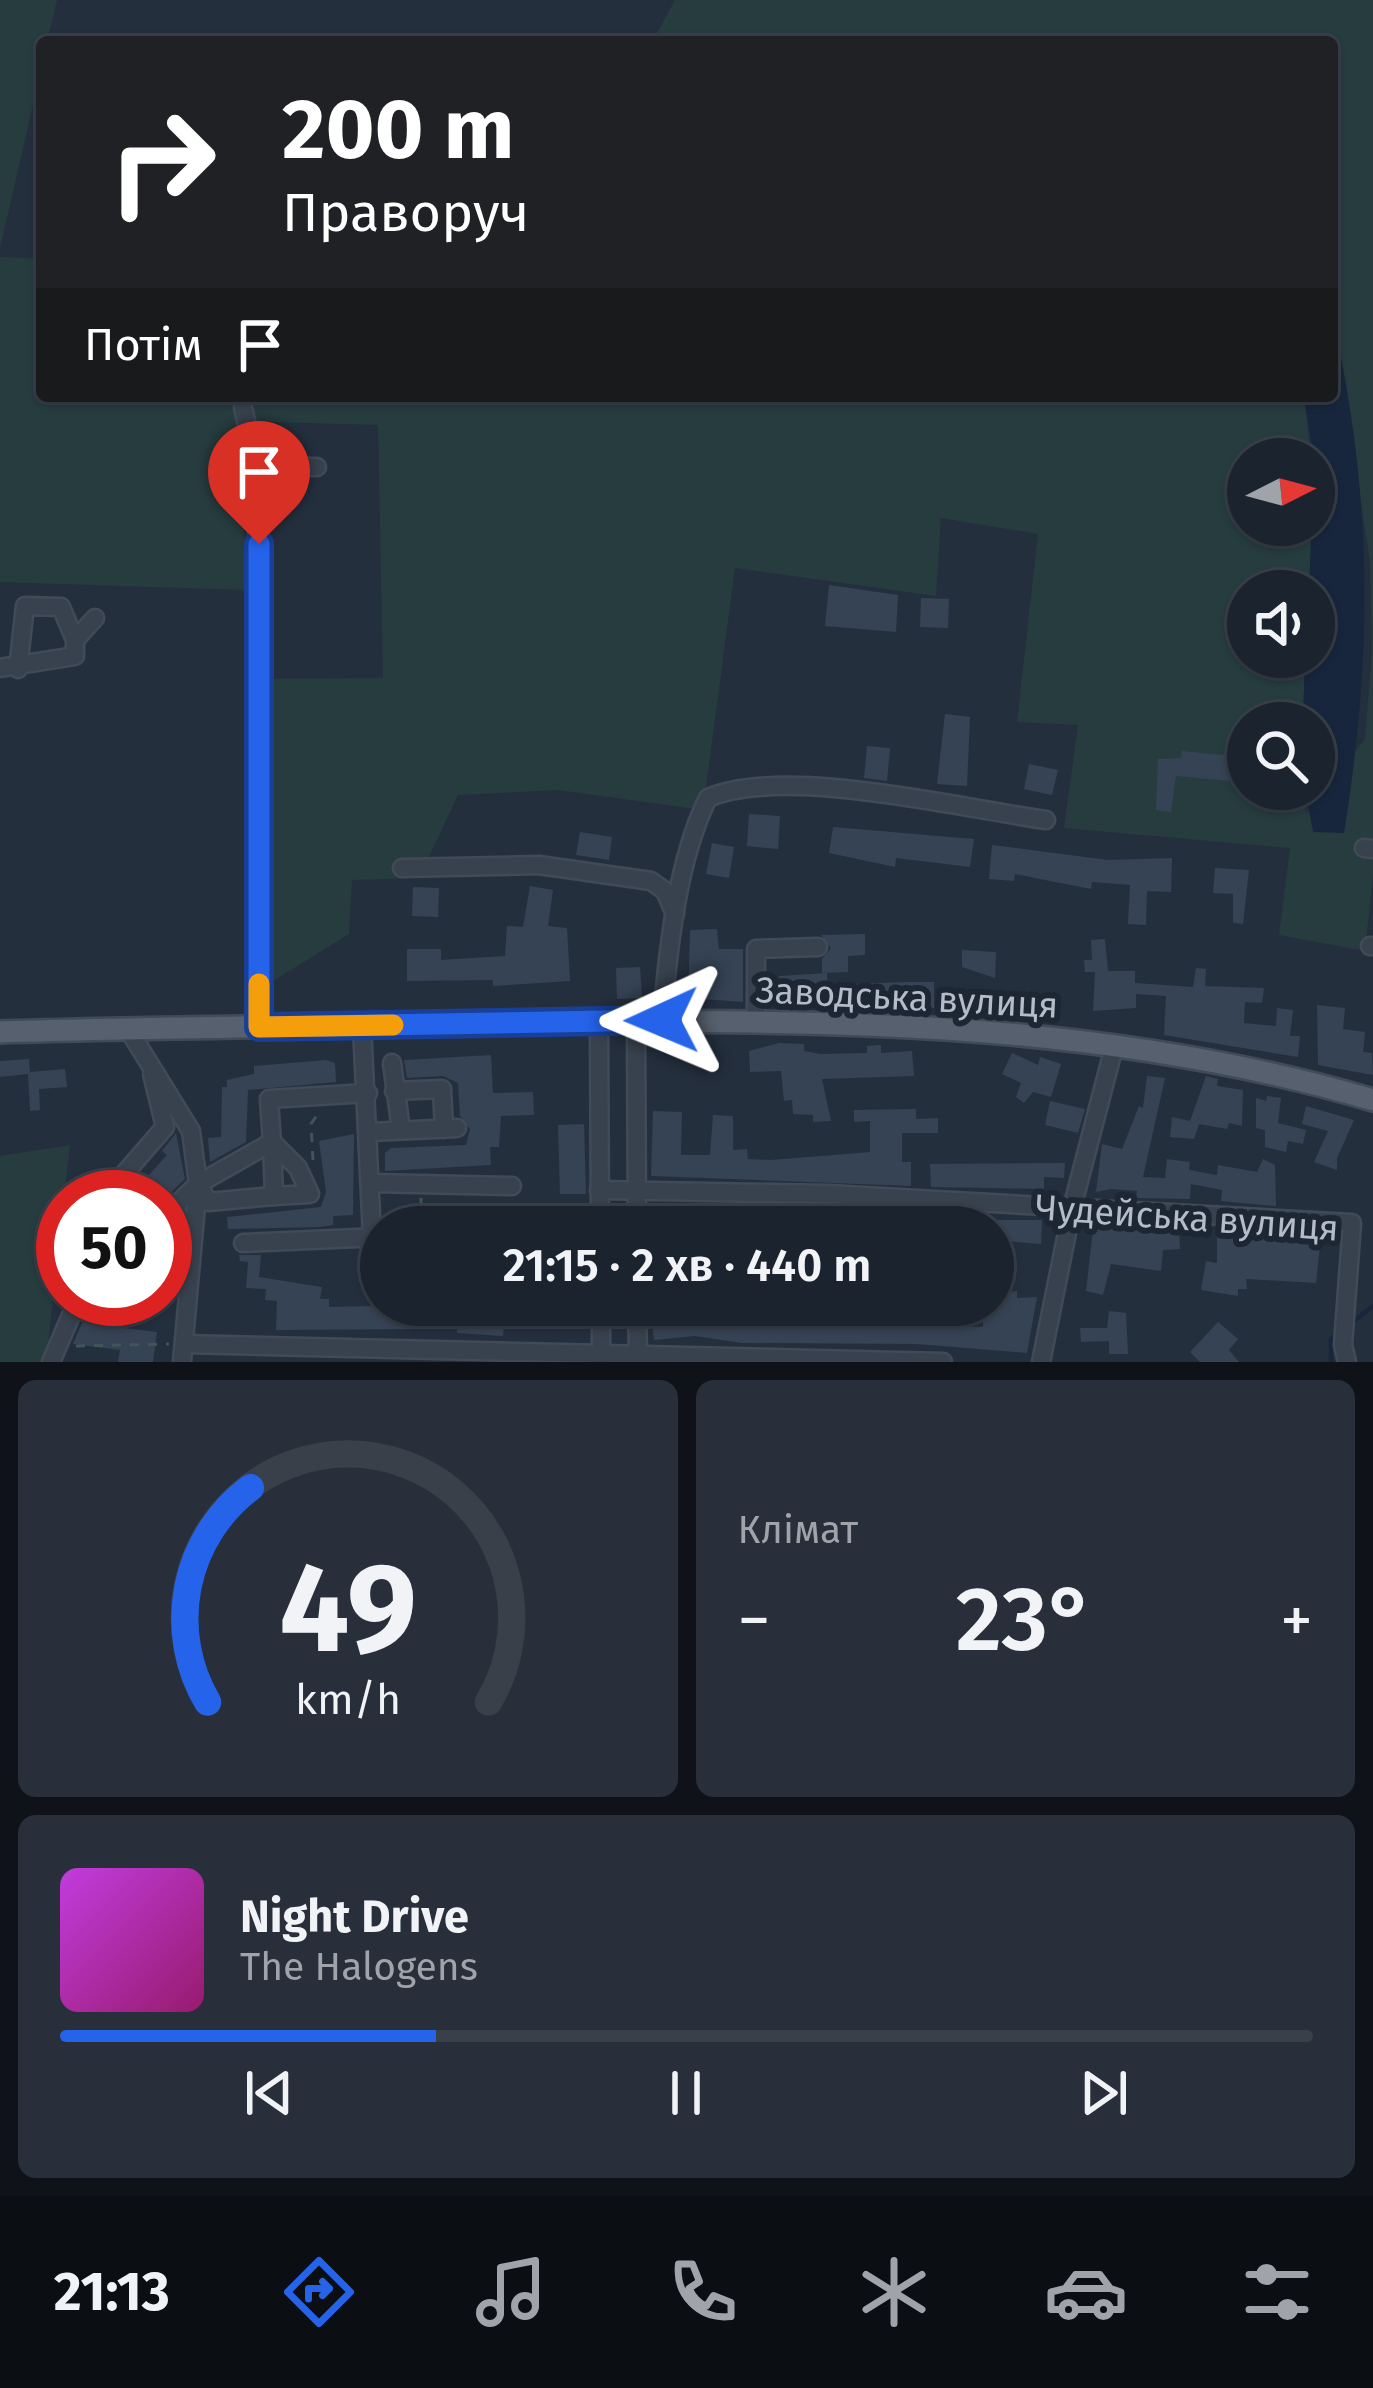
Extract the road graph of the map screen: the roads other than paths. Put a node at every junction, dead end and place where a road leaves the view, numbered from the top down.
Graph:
1 (243, 408) dead end
2 (257, 466) junction
3 (317, 467) dead end
4 (94, 617) dead end
5 (75, 640) junction
6 (9, 669) edge
7 (1046, 820) dead end
8 (402, 868) dead end
9 (675, 923) junction
10 (818, 947) dead end
11 (635, 1020) junction
12 (662, 1020) junction
13 (598, 1022) junction
14 (756, 1022) junction
15 (362, 1026) junction
16 (259, 1027) junction
17 (128, 1029) junction
18 (0, 1032) edge
19 (1114, 1047) junction
20 (149, 1062) junction
21 (392, 1063) dead end
22 (394, 1091) junction
23 (368, 1093) junction
24 (1373, 1100) edge
25 (401, 1130) junction
26 (370, 1132) junction
27 (272, 1142) junction
28 (127, 1170) edge
29 (370, 1183) junction
30 (197, 1184) junction
31 (512, 1186) dead end
32 (192, 1189) edge
33 (599, 1190) junction
34 (636, 1190) junction
35 (274, 1196) junction
36 (373, 1206) edge
37 (599, 1206) edge
38 (636, 1206) edge
39 (1072, 1208) junction
40 (360, 1238) edge
41 (243, 1244) dead end
42 (66, 1326) edge
43 (638, 1326) edge
44 (183, 1353) edge
45 (1345, 1353) edge
46 (54, 1354) edge
47 (601, 1356) edge
48 (638, 1357) edge
49 (944, 1362) edge
50 (1041, 1362) edge

1 - 2 street
2 - 3 street
2 - 16 street
4 - 5 street
5 - 6 street
5 - 6 street
7 - 9 street
8 - 9 street
9 - 12 street
10 - 14 street
11 - 12 main road, Заводська вулиця
11 - 13 main road, Заводська вулиця
11 - 34 street
12 - 14 main road, Заводська вулиця
13 - 15 main road, Заводська вулиця
13 - 33 street
14 - 19 main road, Заводська вулиця
15 - 16 main road, Заводська вулиця
15 - 23 street
16 - 17 main road, Заводська вулиця
17 - 18 main road, Заводська вулиця
17 - 20 street
19 - 24 main road, Заводська вулиця
19 - 39 street
20 - 28 street
20 - 30 street
21 - 22 street
22 - 25 street
22 - 25 street
23 - 26 street
23 - 27 street
25 - 26 street
26 - 29 street
27 - 30 street
27 - 35 street
27 - 35 street
29 - 31 street
29 - 36 street
30 - 32 street
30 - 35 street
30 - 44 street
33 - 34 street, Чудейська вулиця
33 - 37 street
34 - 38 street
34 - 39 street, Чудейська вулиця
39 - 45 street, Чудейська вулиця
39 - 50 street
40 - 41 street
42 - 46 street
43 - 48 street
44 - 47 street
47 - 48 street
48 - 49 street

